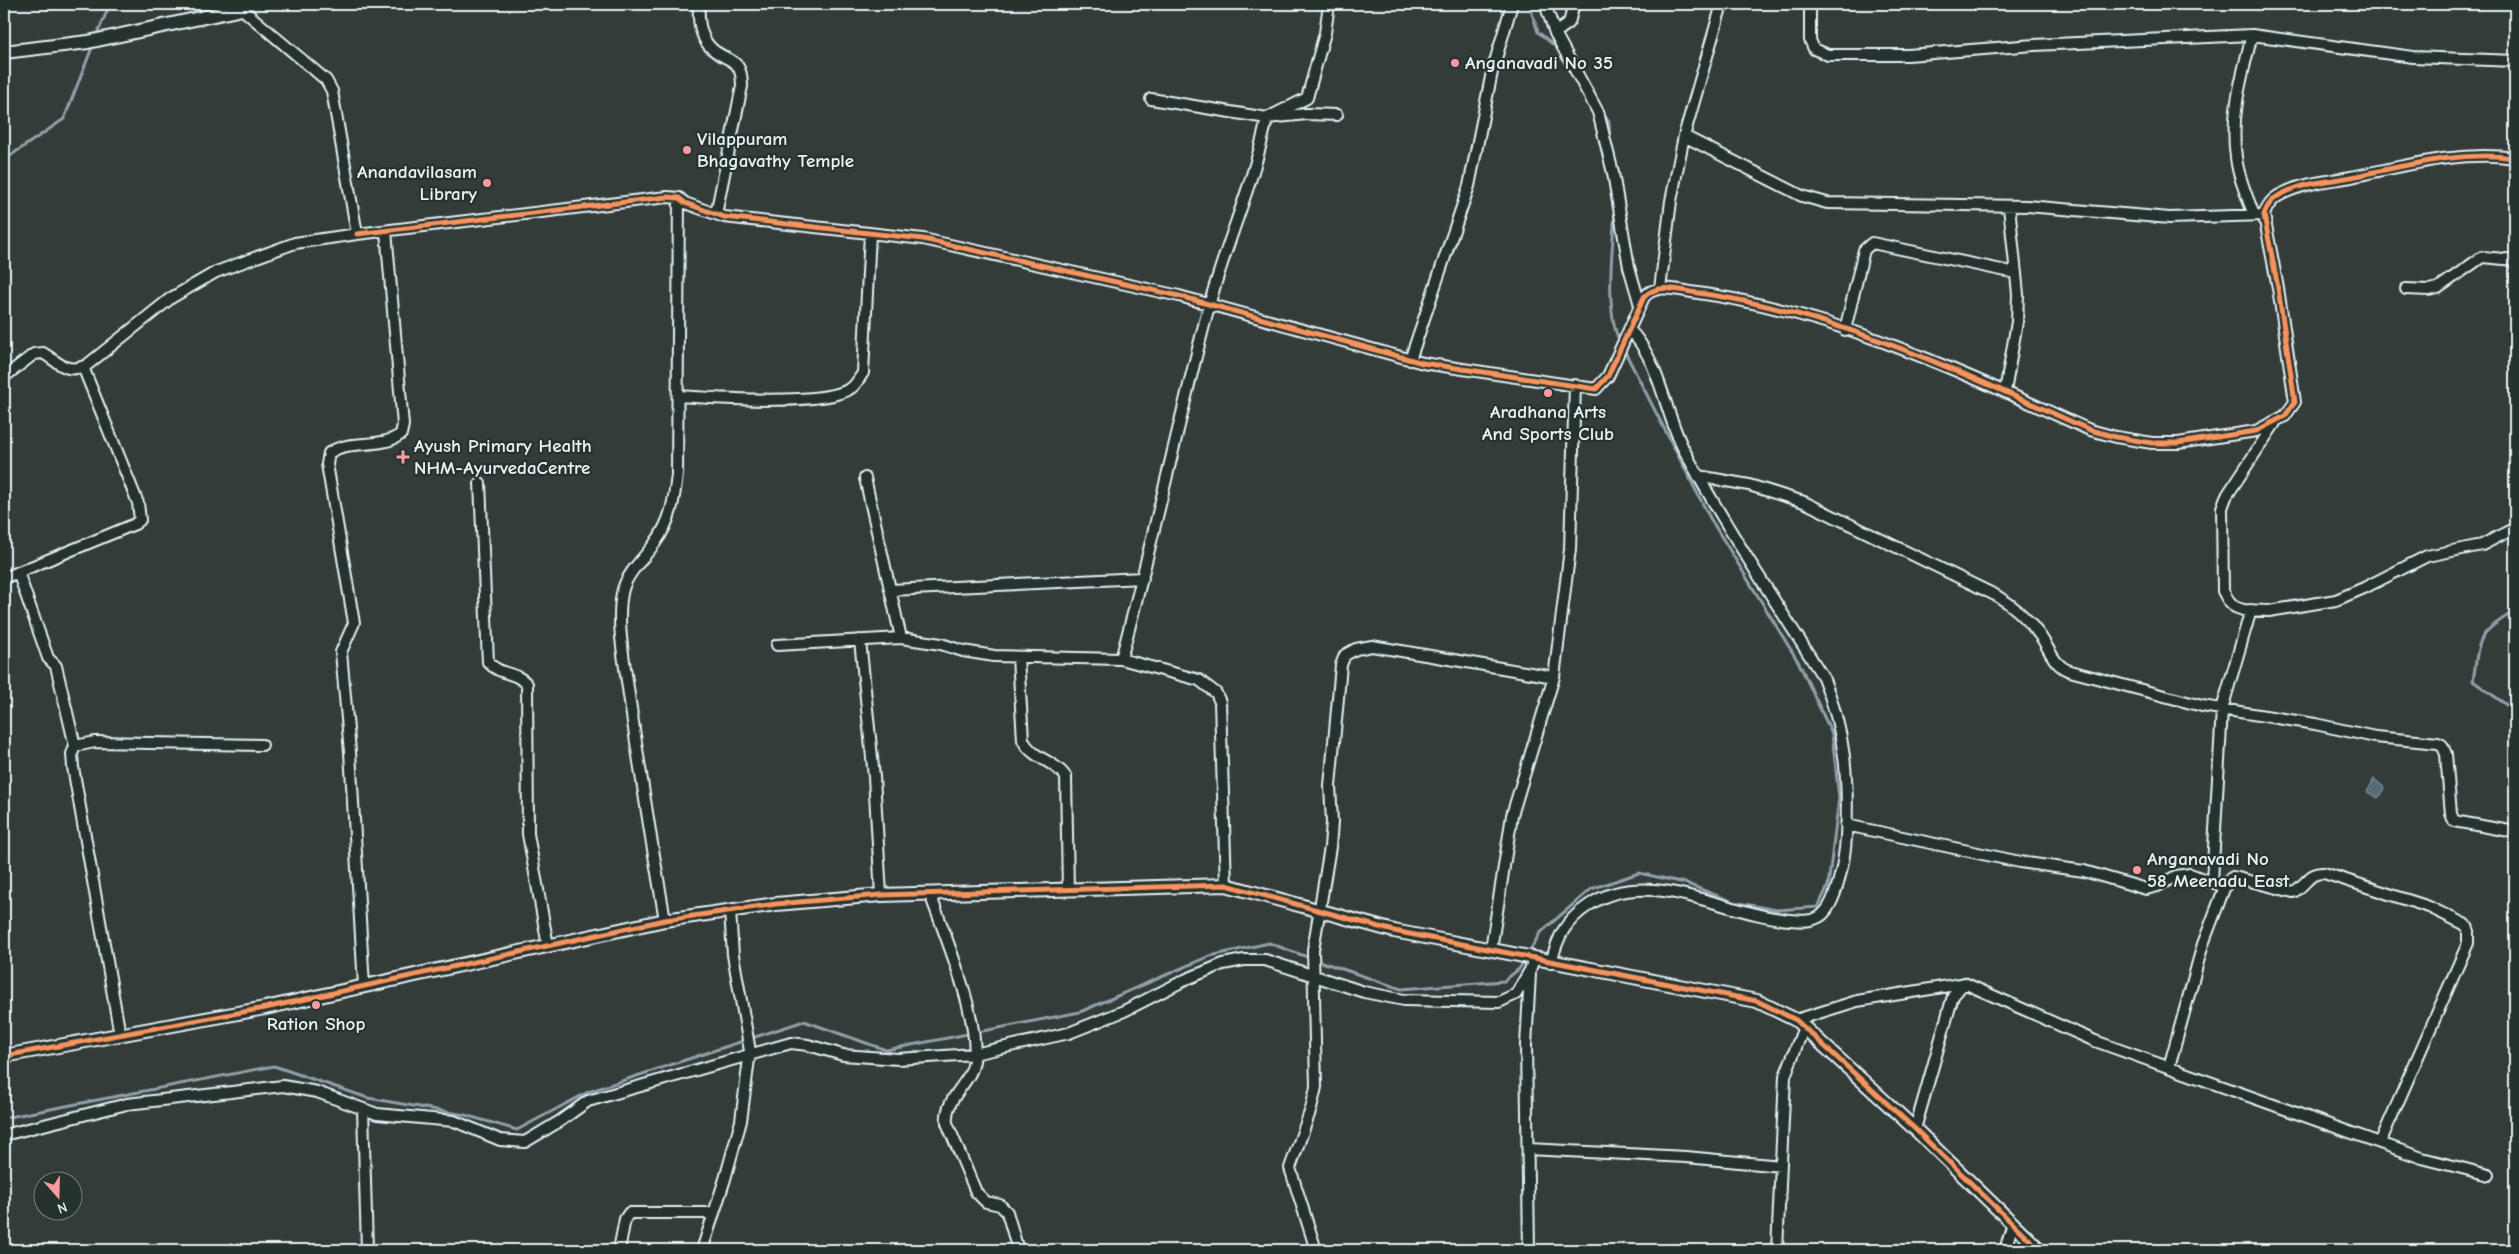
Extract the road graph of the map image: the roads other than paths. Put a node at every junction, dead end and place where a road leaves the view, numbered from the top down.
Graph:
1 (699, 4) edge
2 (1329, 4) edge
3 (1512, 4) edge
4 (1545, 4) edge
5 (1574, 4) edge
6 (1722, 4) edge
7 (1810, 4) edge
8 (241, 7) edge
9 (1555, 33) junction
10 (2252, 35) junction
11 (4, 52) edge
12 (2515, 61) edge
13 (1151, 99) dead end
14 (1337, 114) dead end
15 (1267, 118) junction
16 (1684, 136) junction
17 (2515, 158) edge
18 (679, 198) junction
19 (2009, 206) junction
20 (716, 214) junction
21 (2259, 215) junction
22 (386, 231) junction
23 (870, 233) junction
24 (357, 234) junction
25 (2515, 260) edge
26 (2016, 273) junction
27 (1660, 288) junction
28 (2406, 289) dead end
29 (1210, 304) junction
30 (1640, 305) junction
31 (1845, 330) junction
32 (1630, 334) junction
33 (1410, 360) junction
34 (82, 367) junction
35 (4, 377) edge
36 (1575, 385) junction
37 (2005, 392) junction
38 (678, 396) junction
39 (2275, 422) junction
40 (1698, 476) junction
41 (865, 478) dead end
42 (480, 483) dead end
43 (2515, 528) edge
44 (18, 572) junction
45 (4, 578) edge
46 (1143, 578) junction
47 (890, 590) junction
48 (2251, 610) junction
49 (901, 638) junction
50 (860, 640) junction
51 (777, 645) dead end
52 (1018, 657) junction
53 (1121, 659) junction
54 (1554, 677) junction
55 (2222, 709) junction
56 (262, 745) dead end
57 (76, 746) junction
58 (1846, 825) junction
59 (2515, 832) edge
60 (2212, 882) junction
61 (1226, 885) junction
62 (2225, 887) junction
63 (1068, 890) junction
64 (930, 894) junction
65 (881, 895) junction
66 (1318, 910) junction
67 (730, 911) junction
68 (665, 920) junction
69 (548, 946) junction
70 (1491, 950) junction
71 (1528, 961) junction
72 (1551, 963) junction
73 (1312, 972) junction
74 (1961, 984) junction
75 (364, 986) junction
76 (1800, 1023) junction
77 (120, 1035) junction
78 (974, 1051) junction
79 (750, 1054) junction
80 (4, 1056) edge
81 (2169, 1067) junction
82 (363, 1109) junction
83 (1915, 1129) junction
84 (4, 1135) edge
85 (2380, 1143) junction
86 (1528, 1149) junction
87 (1781, 1166) junction
88 (2489, 1175) dead end
89 (714, 1213) junction
90 (2013, 1223) junction
91 (367, 1250) edge
92 (619, 1250) edge
93 (702, 1250) edge
94 (1018, 1250) edge
95 (1316, 1250) edge
96 (1529, 1250) edge
97 (1777, 1250) edge
98 (2005, 1250) edge
99 (2040, 1250) edge

1 - 20 street
2 - 15 street
3 - 33 street
4 - 9 street
5 - 9 street
6 - 16 street
7 - 10 street
8 - 11 street
8 - 24 street
9 - 30 street
10 - 12 street
10 - 21 street
13 - 15 street
14 - 15 street
15 - 29 street
16 - 19 street
16 - 27 street
17 - 21 street
18 - 20 street
18 - 22 street
18 - 38 street
19 - 21 street
19 - 26 street
20 - 23 street
21 - 39 street
22 - 24 street
22 - 75 street
23 - 29 street
23 - 38 street
24 - 34 street
25 - 28 street
26 - 31 street
26 - 37 street
27 - 30 street
27 - 31 street
29 - 33 street
29 - 46 street
30 - 32 street
31 - 37 street
32 - 36 street
32 - 40 street
33 - 36 street
34 - 35 street
34 - 44 street
36 - 54 street
37 - 39 street
38 - 68 street
39 - 48 street
40 - 55 street
40 - 58 street
41 - 47 street
42 - 69 street
43 - 48 street
44 - 45 street
44 - 57 street
46 - 47 street
46 - 53 street
47 - 49 street
48 - 55 street
49 - 50 street
49 - 52 street
50 - 51 street
50 - 65 street
52 - 53 street
52 - 63 street
53 - 61 street
54 - 66 street
54 - 70 street
55 - 59 street
55 - 60 street
56 - 57 street
57 - 77 street
58 - 60 street
58 - 72 street
60 - 62 street
61 - 63 street
61 - 66 street
62 - 81 street
62 - 85 street
63 - 64 street
64 - 65 street
64 - 78 street
65 - 67 street
66 - 70 street
66 - 73 street
67 - 68 street
67 - 79 street
68 - 69 street
69 - 75 street
70 - 71 street
71 - 72 street
71 - 73 street
71 - 86 street
72 - 76 street
73 - 78 street
73 - 95 street
74 - 76 street
74 - 81 street
74 - 83 street
75 - 77 street
76 - 83 street
76 - 87 street
77 - 80 street
78 - 79 street
78 - 94 street
79 - 82 street
79 - 89 street
81 - 85 street
82 - 84 street
82 - 91 street
83 - 90 street
85 - 88 street
86 - 87 street
86 - 96 street
87 - 97 street
89 - 92 street
89 - 93 street
90 - 98 street
90 - 99 street

